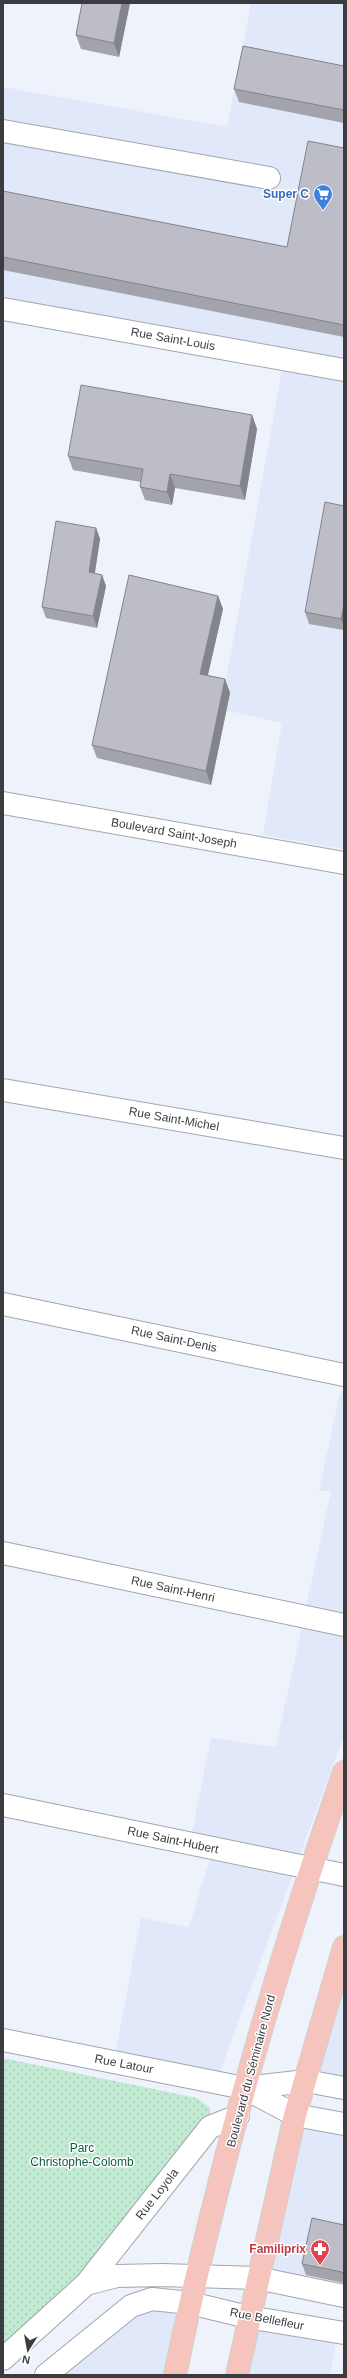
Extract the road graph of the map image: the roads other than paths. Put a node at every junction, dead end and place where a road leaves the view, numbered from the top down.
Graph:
1 (3, 131) edge
2 (269, 178) dead end
3 (3, 309) edge
4 (344, 370) edge
5 (3, 802) edge
6 (344, 863) edge
7 (3, 1090) edge
8 (344, 1148) edge
9 (3, 1304) edge
10 (344, 1374) edge
11 (3, 1553) edge
12 (344, 1625) edge
13 (344, 1772) edge
14 (3, 1805) edge
15 (310, 1868) junction
16 (344, 1875) edge
17 (344, 1947) edge
18 (3, 2040) edge
19 (306, 2081) junction
20 (244, 2088) junction
21 (344, 2088) edge
22 (295, 2114) junction
23 (238, 2116) junction
24 (344, 2124) edge
25 (196, 2275) junction
26 (257, 2278) junction
27 (86, 2284) junction
28 (344, 2296) edge
29 (190, 2303) junction
30 (248, 2317) junction
31 (344, 2334) edge
32 (3, 2359) edge
33 (46, 2375) edge
34 (175, 2375) edge
35 (237, 2375) edge

1 - 2 street
3 - 4 street, Rue Saint-Louis
5 - 6 street, Boulevard Saint-Joseph
7 - 8 street, Rue Saint-Michel
9 - 10 street, Rue Saint-Denis
11 - 12 street, Rue Saint-Henri
13 - 15 main road, Boulevard du Séminaire Nord
14 - 15 street, Rue Saint-Hubert
15 - 16 street, Rue Saint-Hubert
15 - 20 main road, Boulevard du Séminaire Nord
17 - 19 main road
18 - 20 street, Rue Latour
19 - 20 street, Rue Latour
19 - 21 street, Rue Latour
19 - 22 main road
20 - 22 street, Rue Latour
20 - 23 main road, Boulevard du Séminaire Nord
22 - 24 street, Rue Latour
22 - 26 main road
23 - 25 main road, Boulevard du Séminaire Nord
23 - 27 street, Rue Loyola
25 - 26 street
25 - 27 street, Rue Loyola
25 - 29 main road, Boulevard du Séminaire Nord
26 - 28 street
26 - 30 main road
27 - 32 street, Rue Loyola
29 - 30 street, Rue Bellefleur
29 - 33 street
29 - 34 main road, Boulevard du Séminaire Nord
30 - 31 street, Rue Bellefleur
30 - 35 main road

